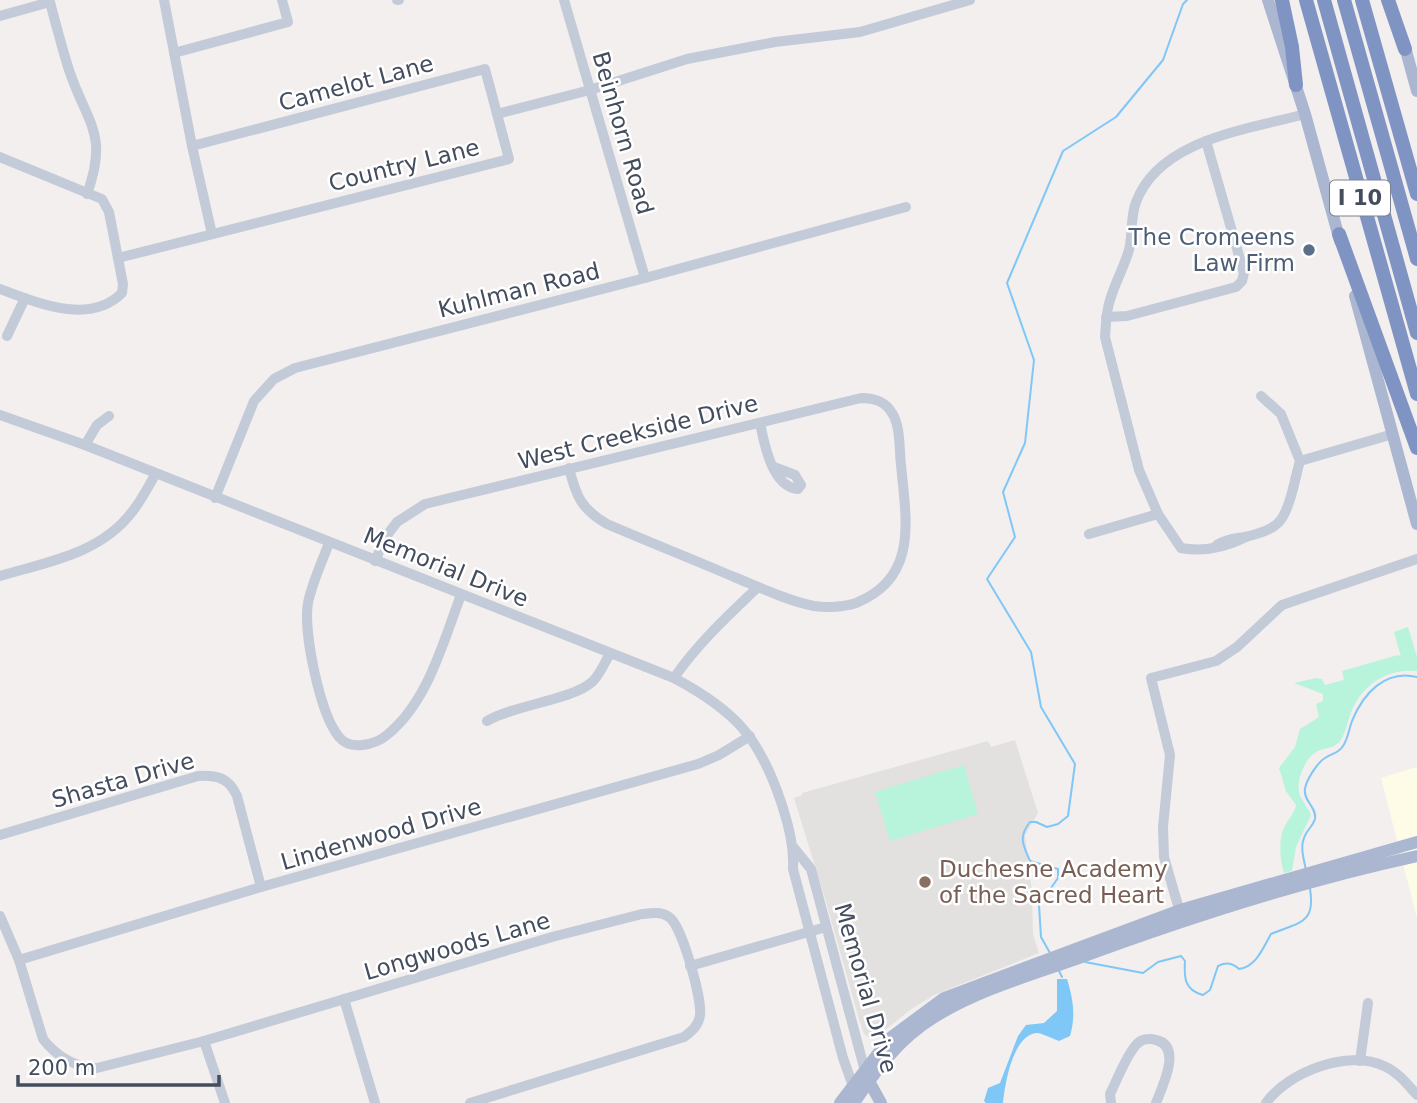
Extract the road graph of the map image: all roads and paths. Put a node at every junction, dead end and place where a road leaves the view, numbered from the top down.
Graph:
1 (164, 0) edge
2 (282, 0) edge
3 (564, 0) edge
4 (965, 0) edge
5 (1268, 0) edge
6 (1282, 0) edge
7 (1306, 0) edge
8 (1324, 0) edge
9 (1344, 0) edge
10 (1362, 0) edge
11 (1390, 0) edge
12 (0, 16) edge
13 (1405, 49) joint
14 (174, 53) junction
15 (1296, 85) junction
16 (590, 90) junction
17 (1417, 91) edge
18 (497, 114) junction
19 (1305, 114) junction
20 (1206, 141) junction
21 (192, 146) junction
22 (0, 157) edge
23 (87, 194) junction
24 (1417, 194) edge
25 (906, 207) dead end
26 (212, 234) junction
27 (1339, 234) junction
28 (118, 258) junction
29 (1417, 259) edge
30 (645, 278) junction
31 (0, 289) edge
32 (24, 298) junction
33 (1106, 317) junction
34 (1417, 333) edge
35 (7, 336) dead end
36 (1417, 394) edge
37 (1261, 396) dead end
38 (0, 415) edge
39 (109, 416) dead end
40 (760, 423) junction
41 (1393, 434) junction
42 (85, 445) junction
43 (1417, 448) edge
44 (1300, 461) junction
45 (774, 467) dead end
46 (569, 468) junction
47 (155, 475) junction
48 (215, 498) junction
49 (1158, 514) junction
50 (1417, 524) edge
51 (1089, 534) dead end
52 (329, 543) junction
53 (1417, 559) edge
54 (375, 561) junction
55 (0, 576) edge
56 (758, 587) junction
57 (461, 595) junction
58 (610, 654) junction
59 (674, 678) junction
60 (487, 721) dead end
61 (750, 736) junction
62 (0, 835) edge
63 (1417, 842) edge
64 (794, 848) junction
65 (1390, 855) junction
66 (1417, 856) edge
67 (261, 887) junction
68 (1181, 915) junction
69 (0, 916) edge
70 (826, 927) junction
71 (810, 933) junction
72 (19, 960) junction
73 (690, 966) junction
74 (344, 999) junction
75 (1368, 1003) dead end
76 (204, 1041) junction
77 (1360, 1061) junction
78 (867, 1076) junction
79 (1417, 1095) edge
80 (857, 1097) edge
81 (225, 1103) edge
82 (374, 1103) edge
83 (470, 1103) edge
84 (840, 1103) edge
85 (881, 1103) edge
86 (1111, 1103) edge
87 (1156, 1103) edge
88 (1266, 1103) edge

1 - 14 street
2 - 14 street
3 - 16 street, Beinhorn Road
4 - 16 street, Country Lane
5 - 15 main road
6 - 15 highway
7 - 36 highway, I 10
8 - 34 highway
9 - 29 highway
10 - 24 highway, I 10
11 - 13 highway
12 - 23 street
13 - 17 main road
14 - 21 street
15 - 19 main road
16 - 18 street, Country Lane
16 - 30 street, Beinhorn Road
18 - 21 street, Camelot Lane
18 - 26 street, Country Lane
19 - 20 street
19 - 27 main road
20 - 33 street
20 - 33 street
21 - 26 street
22 - 23 street
23 - 28 street
25 - 30 street, Kuhlman Road
26 - 28 street, Country Lane
27 - 41 main road
27 - 43 highway
28 - 32 street
30 - 48 street, Kuhlman Road
31 - 32 street
32 - 35 street
33 - 49 street
37 - 44 street
38 - 42 street, Memorial Drive
39 - 42 street
40 - 45 street
40 - 46 street, West Creekside Drive
40 - 56 street, West Creekside Drive
41 - 44 street
41 - 50 main road
42 - 47 street, Memorial Drive
44 - 49 street
46 - 54 street, West Creekside Drive
46 - 56 street
47 - 48 street, Memorial Drive
47 - 55 street
48 - 52 street, Memorial Drive
49 - 51 street
52 - 54 street, Memorial Drive
52 - 57 street
53 - 68 street
54 - 57 street, Memorial Drive
56 - 59 street
57 - 58 street, Memorial Drive
58 - 59 street, Memorial Drive
58 - 60 street
59 - 61 street, Memorial Drive
61 - 64 street, Memorial Drive
61 - 67 street, Lindenwood Drive
62 - 67 street, Shasta Drive
63 - 65 main road
64 - 70 street, Memorial Drive
64 - 71 street, Memorial Drive
65 - 66 main road
65 - 68 main road
67 - 72 street, Lindenwood Drive
68 - 78 main road
69 - 72 street
70 - 71 street
70 - 78 street, Memorial Drive
71 - 73 street
71 - 80 street, Memorial Drive
72 - 76 street, Longwoods Lane
73 - 74 street, Longwoods Lane
73 - 83 street
74 - 76 street, Longwoods Lane
74 - 82 street
75 - 77 street
76 - 81 street
77 - 79 street
77 - 88 street
78 - 80 main road
78 - 85 main road, Memorial Drive
80 - 84 main road
86 - 87 street

